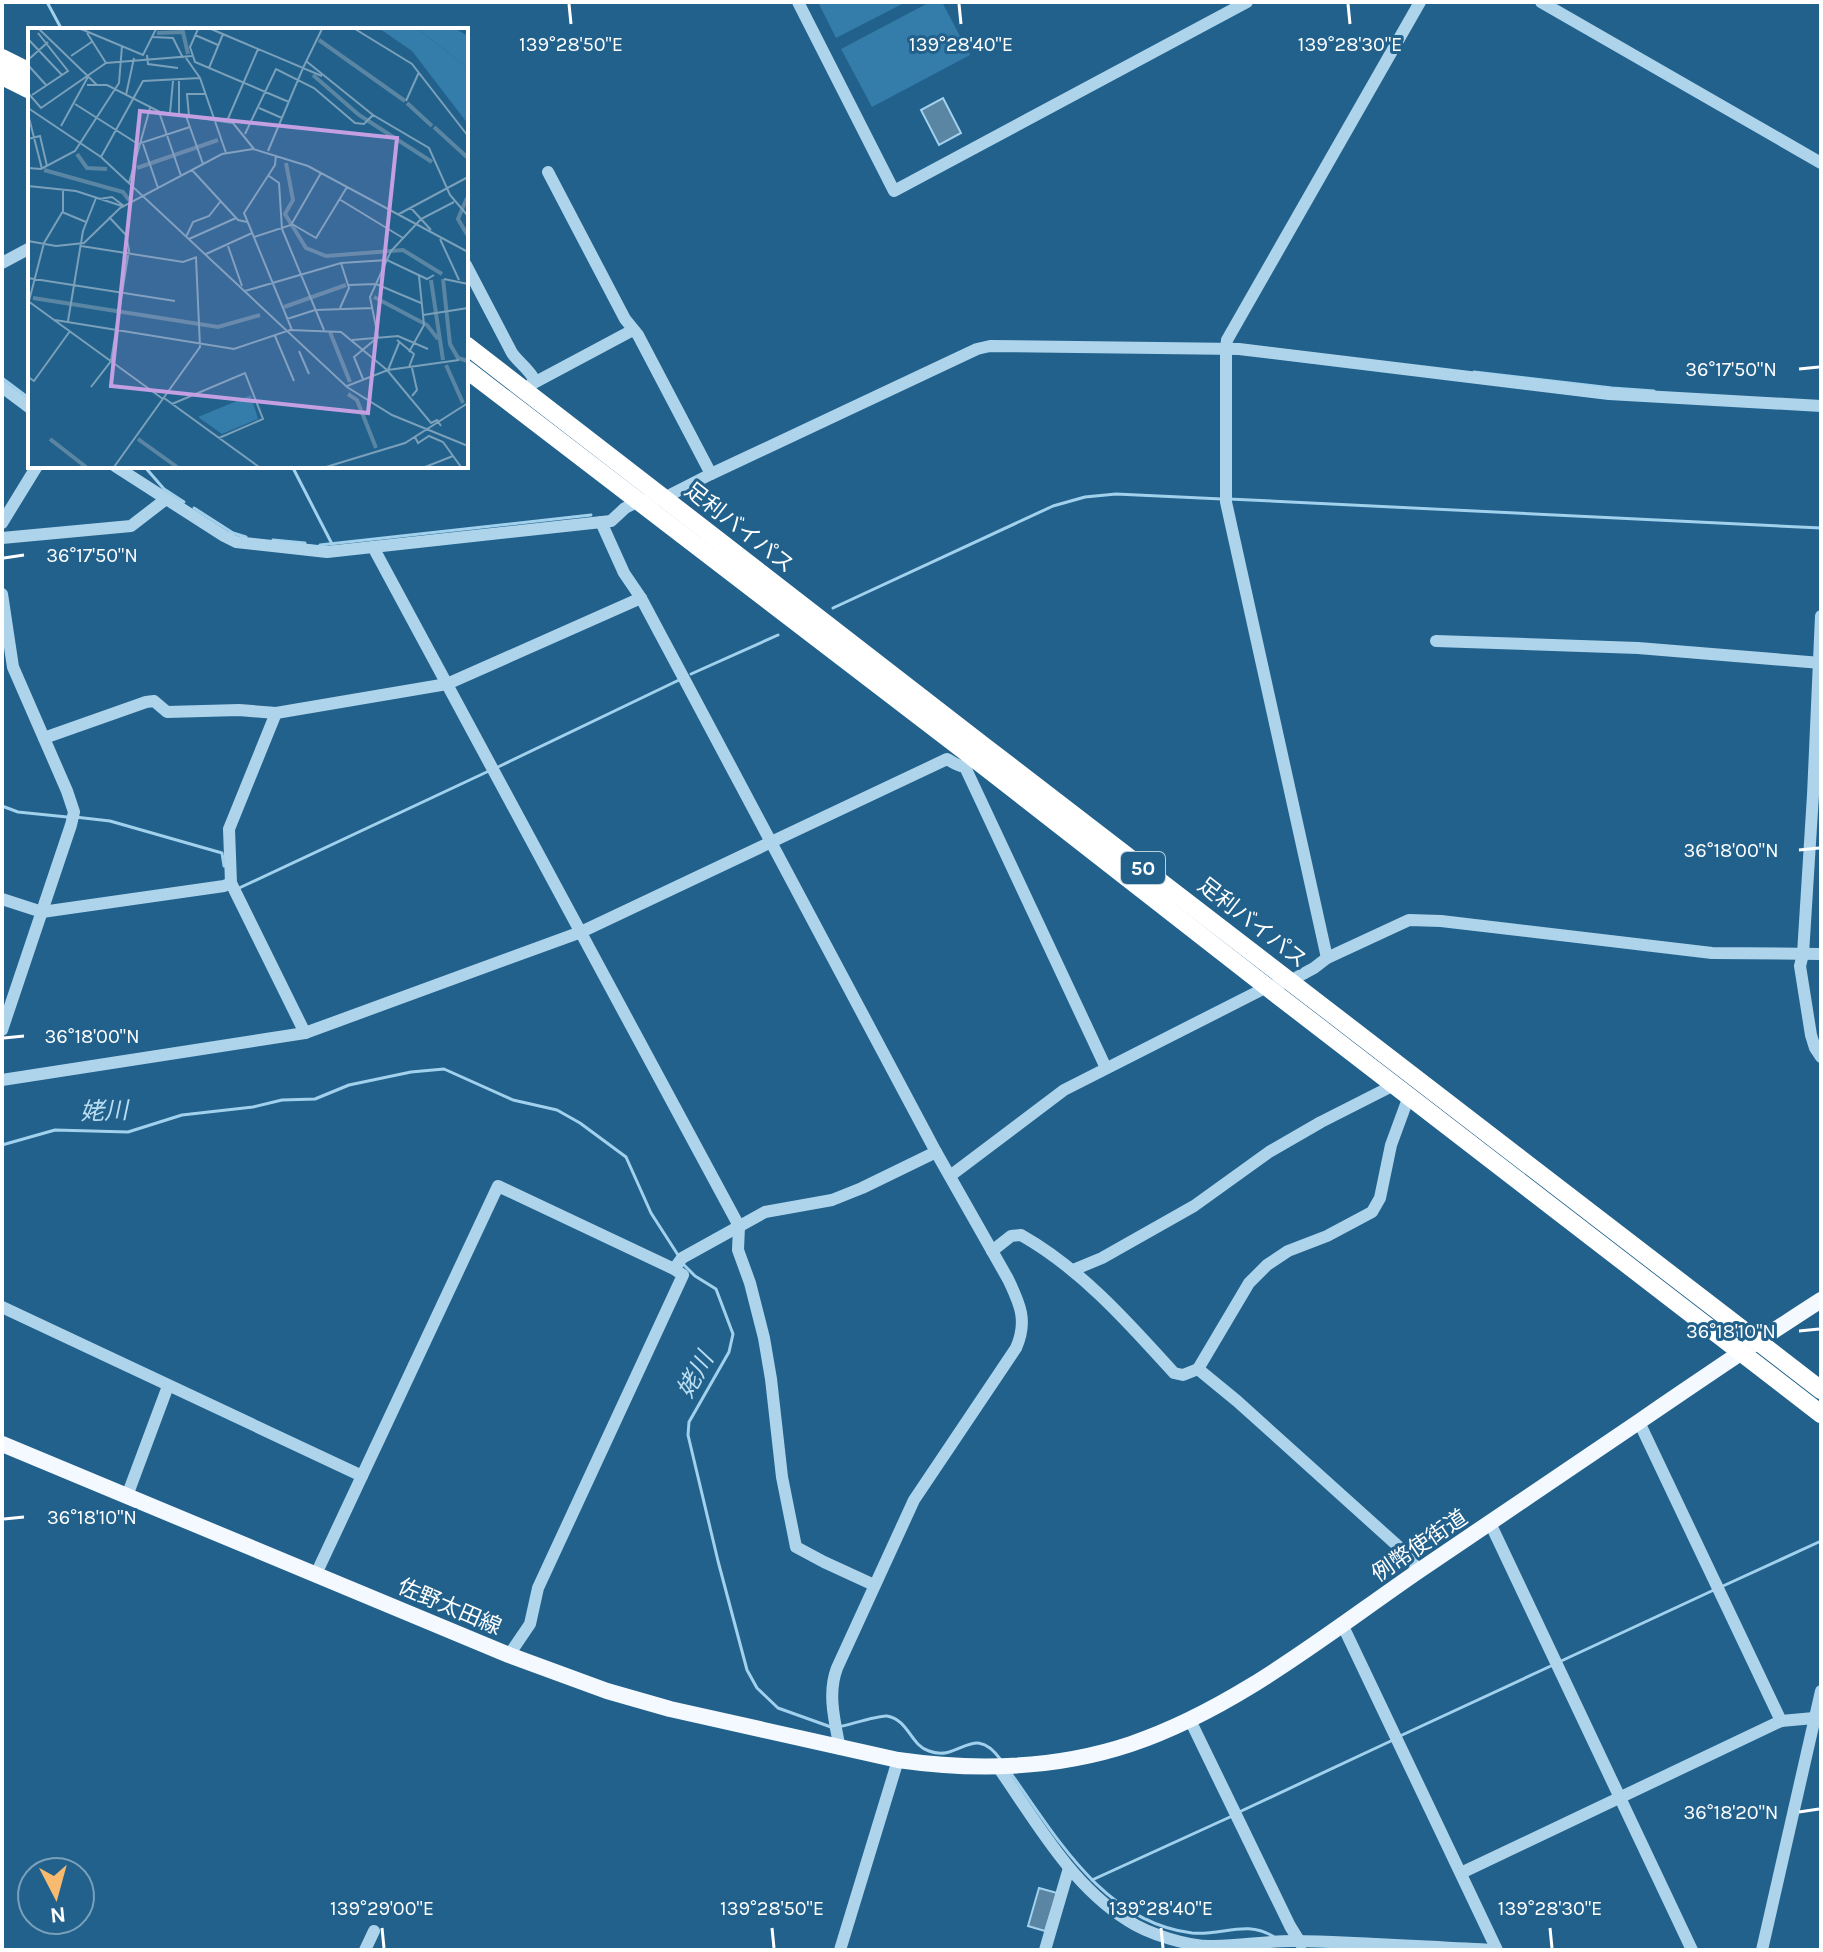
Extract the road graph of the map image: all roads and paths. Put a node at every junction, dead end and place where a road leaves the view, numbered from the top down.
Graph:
1 (798, 2) edge
2 (1247, 2) edge
3 (1420, 2) edge
4 (1541, 2) edge
5 (2, 58) edge
6 (28, 71) edge
7 (2, 76) edge
8 (28, 89) edge
9 (1821, 163) edge
10 (548, 172) dead end
11 (28, 249) edge
12 (2, 263) edge
13 (468, 269) edge
14 (633, 330) junction
15 (468, 346) edge
16 (1226, 349) junction
17 (468, 371) edge
18 (531, 386) junction
19 (2, 387) edge
20 (28, 406) edge
21 (1821, 406) edge
22 (36, 468) edge
23 (118, 468) edge
24 (711, 474) junction
25 (664, 498) junction
26 (166, 499) junction
27 (639, 501) junction
28 (601, 522) junction
29 (2, 523) edge
30 (2, 538) edge
31 (373, 547) junction
32 (2, 594) edge
33 (641, 598) junction
34 (1821, 616) edge
35 (1436, 641) dead end
36 (1820, 663) edge
37 (447, 684) junction
38 (276, 713) junction
39 (44, 738) junction
40 (970, 763) junction
41 (771, 843) junction
42 (231, 883) junction
43 (2, 899) edge
44 (42, 912) junction
45 (581, 932) junction
46 (1803, 954) junction
47 (1821, 954) edge
48 (1327, 958) junction
49 (1290, 981) junction
50 (1267, 987) junction
51 (2, 1030) edge
52 (305, 1033) junction
53 (1821, 1057) edge
54 (1106, 1068) junction
55 (2, 1080) edge
56 (1402, 1091) junction
57 (936, 1152) junction
58 (950, 1176) junction
59 (739, 1226) junction
60 (992, 1251) junction
61 (674, 1269) junction
62 (1073, 1270) junction
63 (1821, 1300) edge
64 (2, 1307) edge
65 (1757, 1341) junction
66 (1739, 1352) junction
67 (1198, 1369) junction
68 (168, 1386) junction
69 (1821, 1390) edge
70 (1821, 1414) edge
71 (1639, 1422) junction
72 (2, 1444) edge
73 (362, 1476) junction
74 (127, 1496) junction
75 (1490, 1523) junction
76 (1419, 1570) junction
77 (316, 1574) junction
78 (874, 1585) junction
79 (1342, 1624) junction
80 (509, 1655) junction
81 (1821, 1691) edge
82 (1190, 1720) junction
83 (1817, 1720) edge
84 (1781, 1721) junction
85 (839, 1743) junction
86 (898, 1760) junction
87 (1005, 1766) junction
88 (1621, 1797) junction
89 (1069, 1868) junction
90 (1461, 1873) junction
91 (374, 1931) dead end
92 (1299, 1944) edge
93 (1204, 1948) edge
94 (365, 1950) edge
95 (840, 1950) edge
96 (1045, 1950) edge
97 (1476, 1950) edge
98 (1496, 1950) edge
99 (1692, 1950) edge
100 (1762, 1950) edge

1 - 2 street
3 - 16 street
4 - 9 street
5 - 6 highway
7 - 8 highway
10 - 14 street
11 - 12 street
13 - 18 street
14 - 18 street
14 - 24 street
15 - 18 highway, 足利バイパス / 50
16 - 21 street
16 - 24 street
16 - 48 street
17 - 27 highway, 足利バイパス / 50
18 - 25 highway, 足利バイパス / 50
19 - 20 street
22 - 29 street
23 - 26 street
24 - 25 street
25 - 27 street
25 - 49 highway, 足利バイパス / 50
26 - 30 street
26 - 31 street
27 - 28 street
27 - 40 highway, 足利バイパス / 50
28 - 31 street
28 - 33 street
31 - 37 street
32 - 39 street
33 - 37 street
33 - 41 street
34 - 36 street
35 - 36 street
36 - 46 street
37 - 38 street
37 - 45 street
38 - 39 street
38 - 42 street
39 - 44 street
40 - 41 street
40 - 50 highway, 足利バイパス / 50
40 - 54 street
41 - 45 street
41 - 57 street
42 - 44 street
42 - 52 street
43 - 44 street
44 - 51 street
45 - 52 street
45 - 59 street
46 - 47 street
46 - 48 street
46 - 53 street
48 - 49 street
49 - 50 street
49 - 65 highway, 足利バイパス / 50
50 - 54 street
50 - 56 highway, 足利バイパス / 50
52 - 55 street
54 - 58 street
56 - 62 street
56 - 66 highway, 足利バイパス / 50
56 - 67 street
57 - 58 street
57 - 59 street
58 - 60 street
59 - 61 street
59 - 78 street
60 - 62 street
60 - 78 street
61 - 73 street
61 - 80 street
62 - 67 street
63 - 65 main road, 例幣使街道
64 - 68 street
65 - 66 main road, 例幣使街道
65 - 69 highway, 足利バイパス / 50
66 - 70 highway, 足利バイパス / 50
66 - 71 main road, 例幣使街道
67 - 76 street
68 - 73 street
68 - 74 street
71 - 75 main road, 例幣使街道
71 - 84 street
72 - 74 main road, 佐野太田線
73 - 77 street
74 - 77 main road, 佐野太田線
75 - 76 main road, 例幣使街道
75 - 88 street
76 - 79 main road, 例幣使街道
77 - 80 main road, 佐野太田線
78 - 85 street
79 - 82 main road, 例幣使街道
79 - 90 street
80 - 85 main road, 佐野太田線
81 - 83 street
82 - 87 main road, 例幣使街道
82 - 92 street
83 - 84 street
83 - 100 street
84 - 88 street
85 - 86 main road, 佐野太田線
86 - 87 main road, 例幣使街道
86 - 95 street
87 - 89 street
88 - 90 street
88 - 99 street
89 - 93 street
89 - 96 street
90 - 98 street
91 - 94 street
92 - 93 street
92 - 97 street
97 - 98 street

